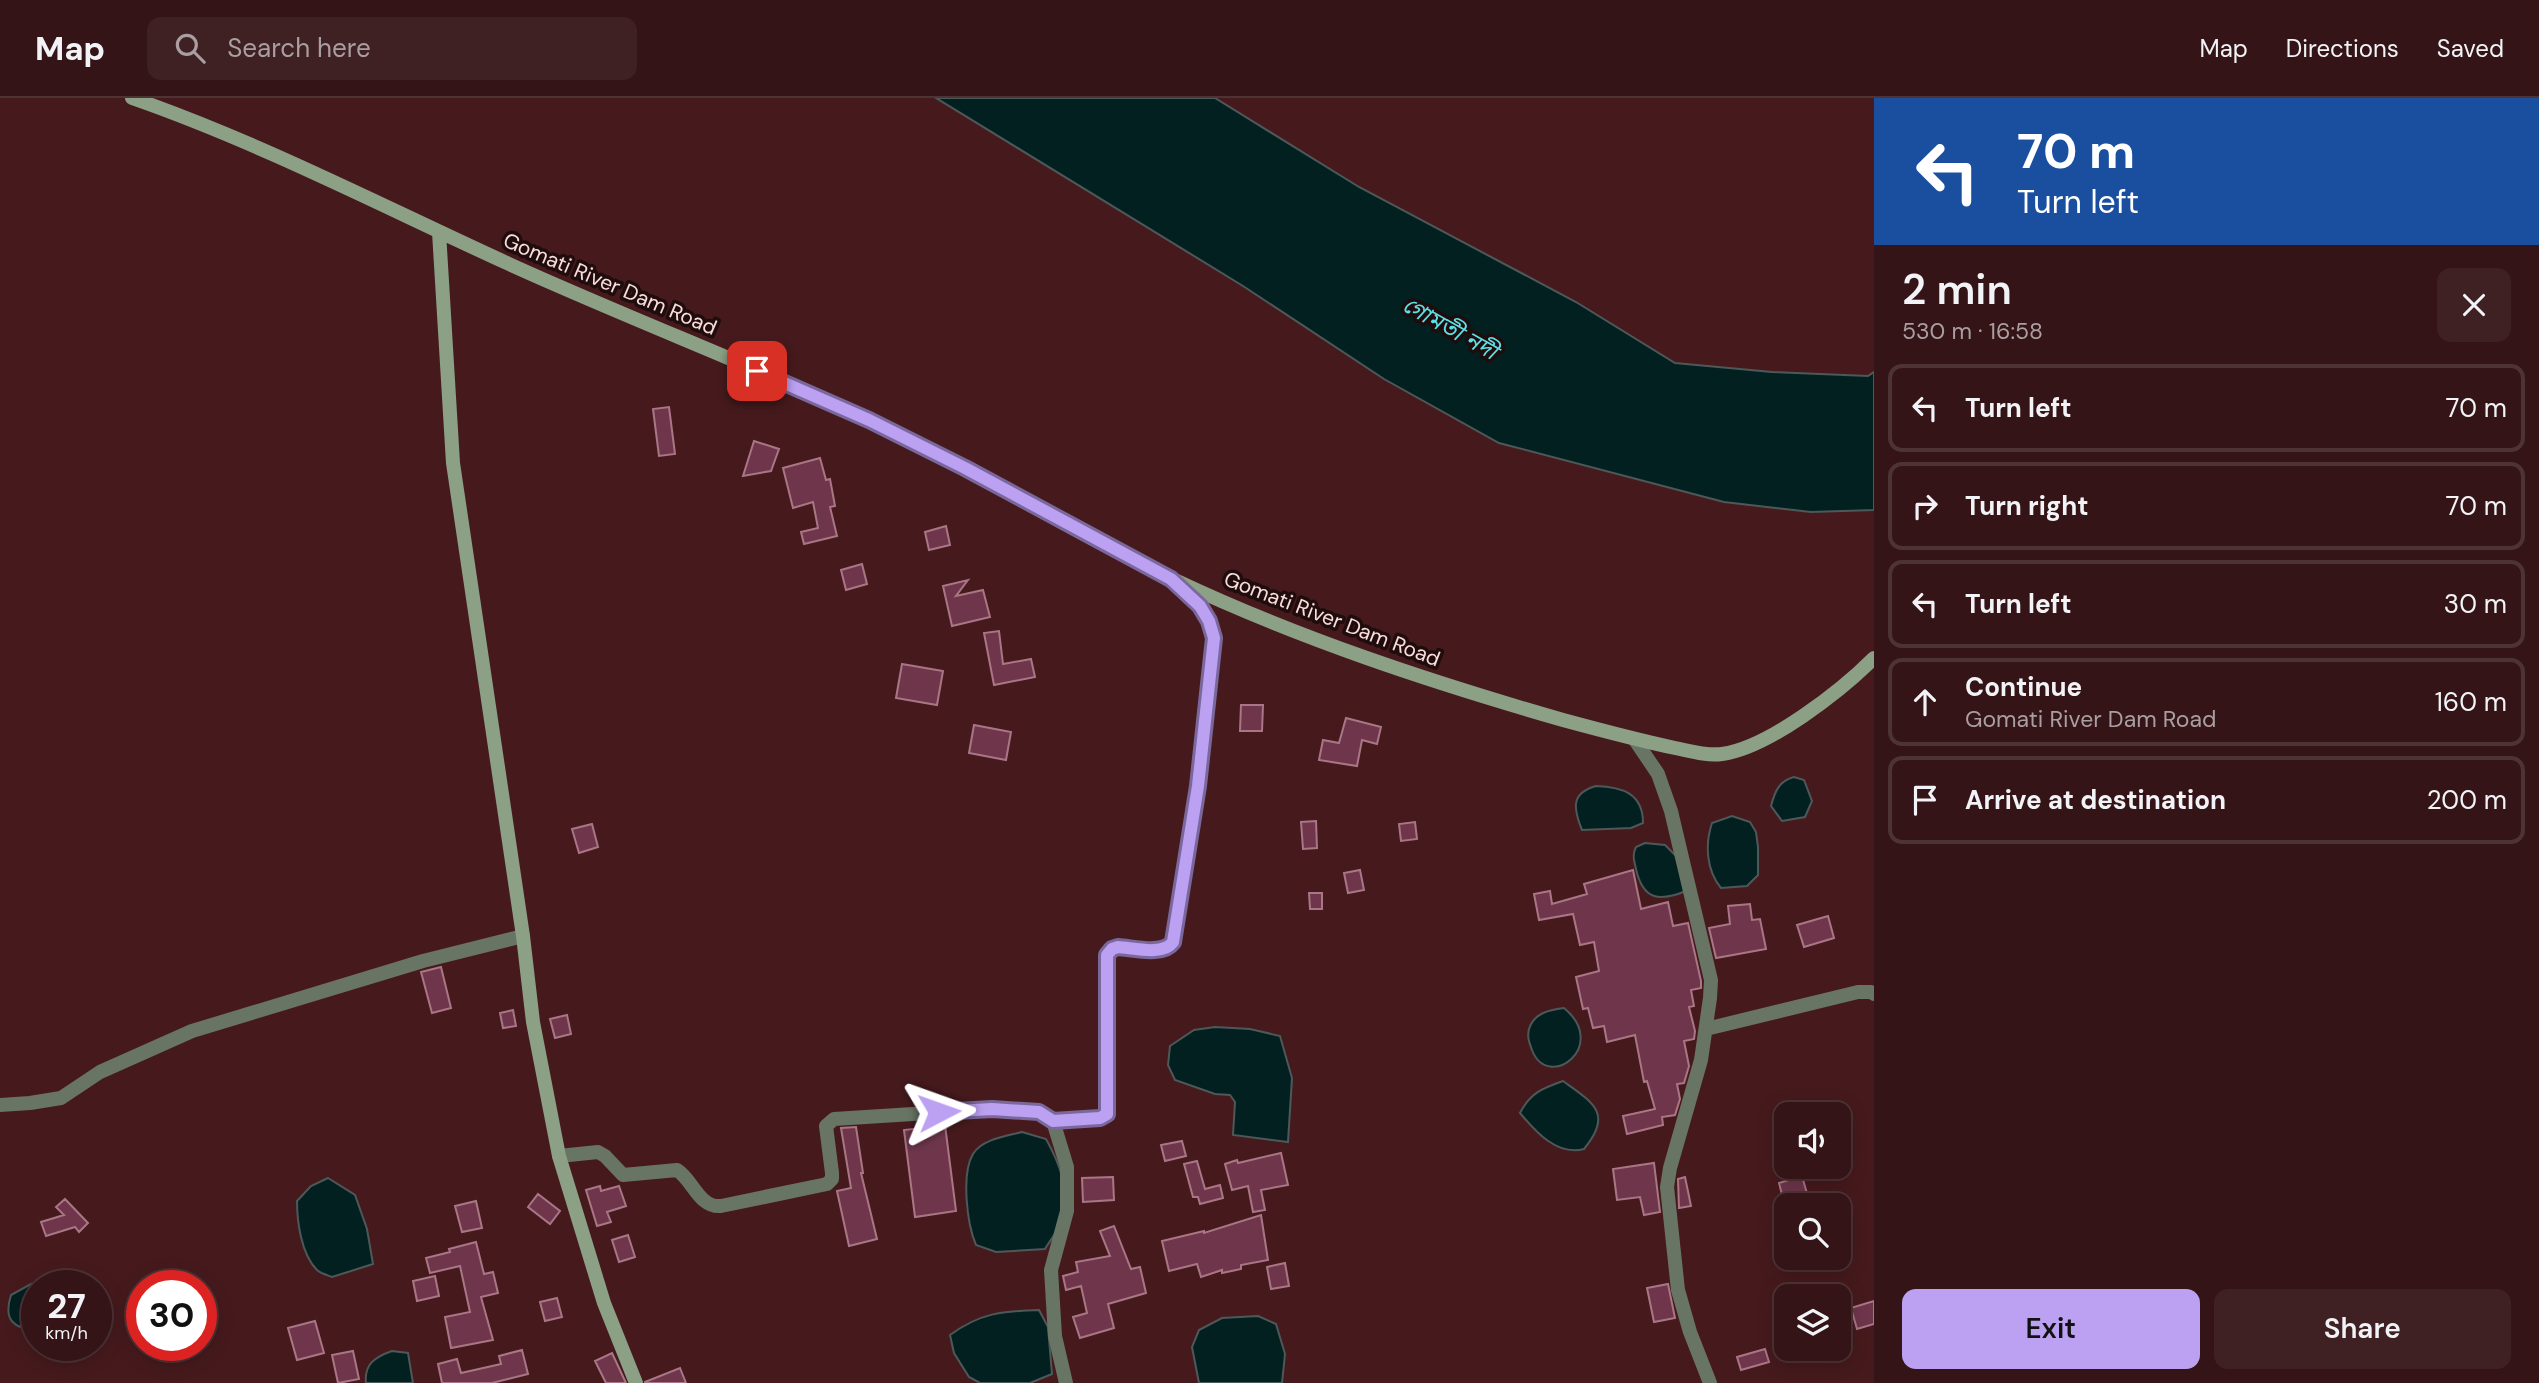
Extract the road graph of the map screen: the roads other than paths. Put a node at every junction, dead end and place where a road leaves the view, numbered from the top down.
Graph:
1 (132, 98) edge
2 (439, 232) junction
3 (1171, 579) junction
4 (1874, 658) edge
5 (1635, 740) junction
6 (523, 936) junction
7 (1874, 994) edge
8 (1706, 1028) junction
9 (0, 1105) edge
10 (1053, 1121) junction
11 (559, 1156) junction
12 (636, 1383) edge
13 (1066, 1383) edge
14 (1710, 1383) edge

1 - 2 main road, Gomati River Dam Road
2 - 3 main road, Gomati River Dam Road
2 - 6 main road
3 - 5 main road, Gomati River Dam Road
3 - 10 street
4 - 5 main road, Gomati River Dam Road
5 - 8 street
6 - 9 street
6 - 11 main road
7 - 8 street
8 - 14 street
10 - 11 street
10 - 13 street
11 - 12 main road

